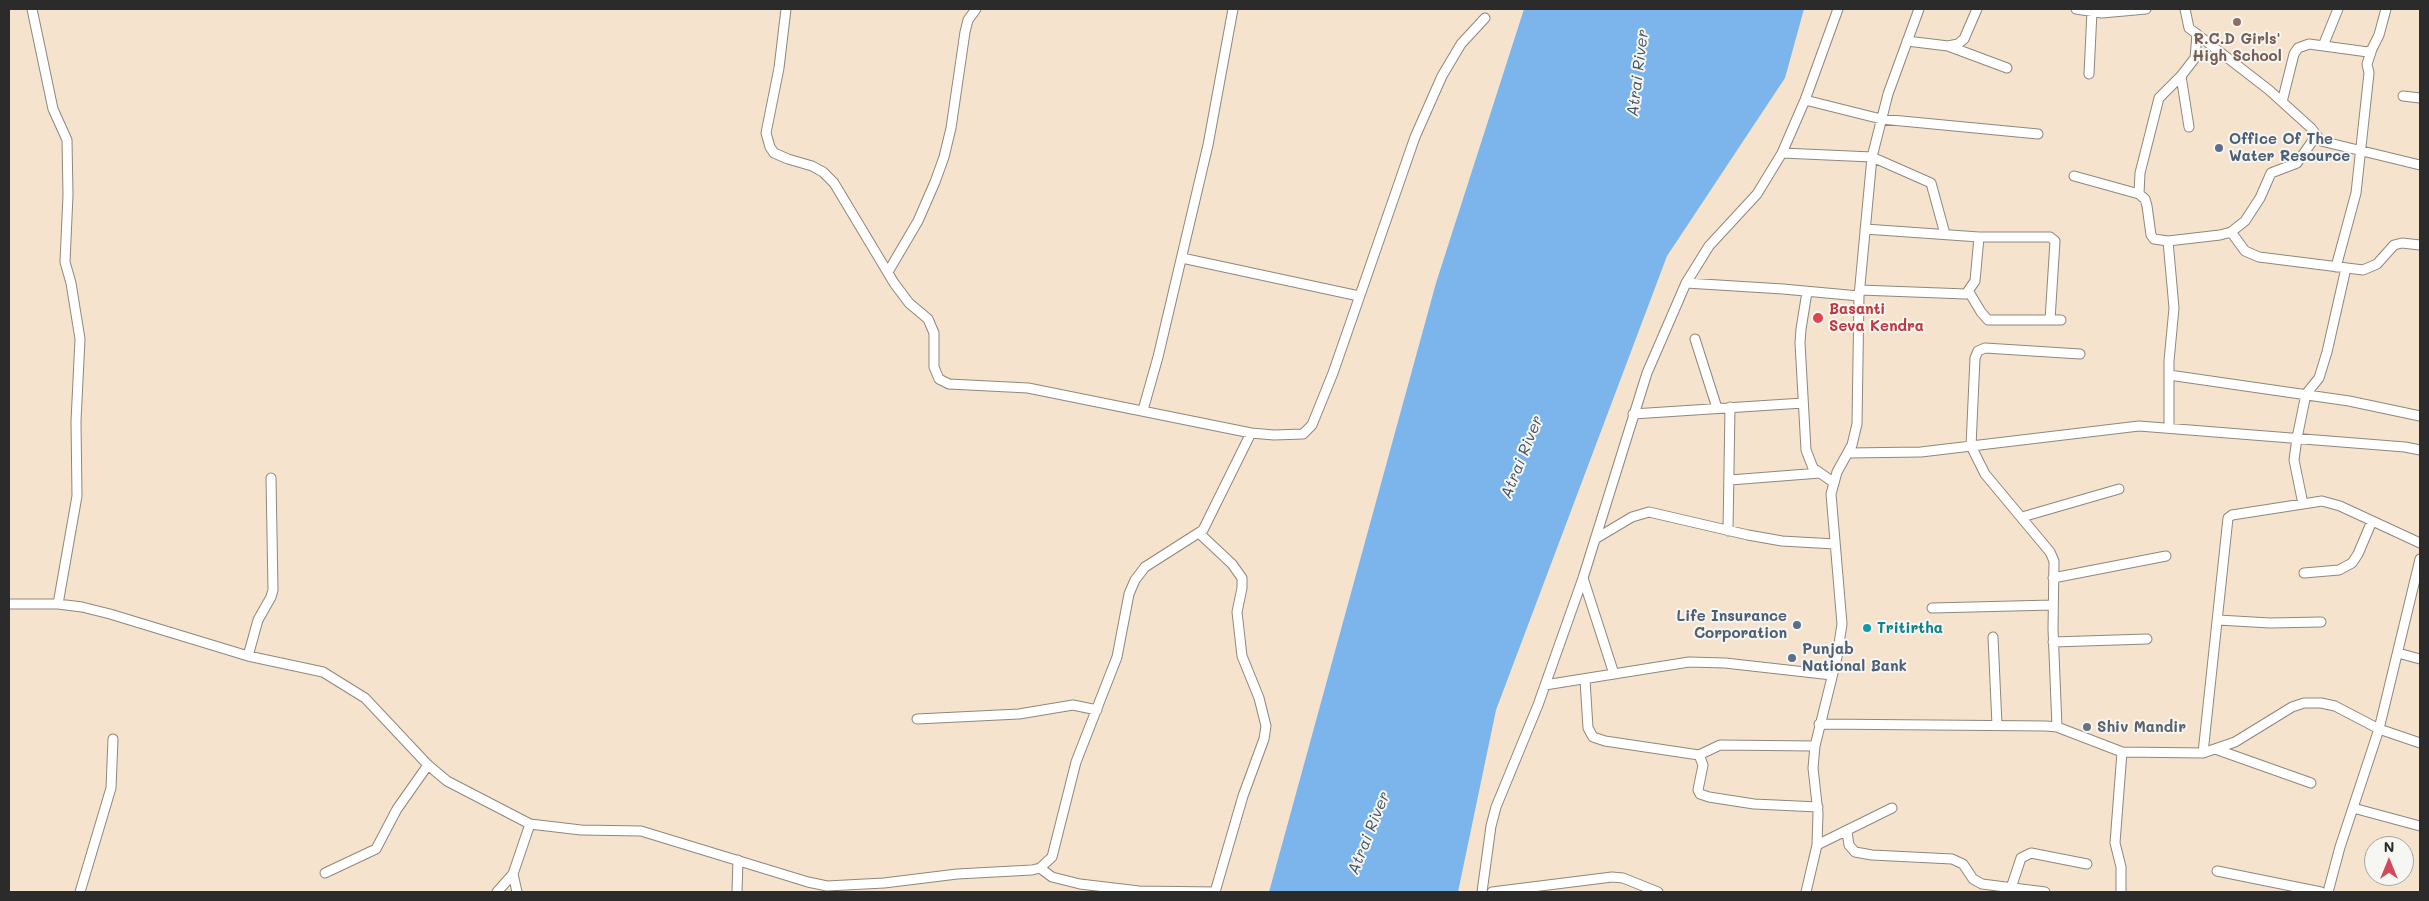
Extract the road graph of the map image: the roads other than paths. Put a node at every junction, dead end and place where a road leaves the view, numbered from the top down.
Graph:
1 (32, 9) edge
2 (786, 9) edge
3 (976, 9) edge
4 (1233, 9) edge
5 (1838, 9) edge
6 (1919, 9) edge
7 (1977, 9) edge
8 (2076, 9) edge
9 (2146, 9) edge
10 (2185, 9) edge
11 (2338, 9) edge
12 (2386, 9) edge
13 (2092, 12) junction
14 (1485, 18) dead end
15 (2197, 34) junction
16 (1907, 41) junction
17 (1948, 46) junction
18 (2323, 46) junction
19 (2372, 49) junction
20 (2007, 68) dead end
21 (2089, 74) dead end
22 (2181, 76) junction
23 (2403, 96) dead end
24 (2420, 98) edge
25 (1805, 100) junction
26 (2282, 102) junction
27 (1881, 119) junction
28 (2188, 127) dead end
29 (2038, 134) dead end
30 (2316, 136) junction
31 (2360, 151) junction
32 (1782, 153) junction
33 (1872, 157) junction
34 (2420, 165) edge
35 (2074, 176) dead end
36 (2139, 194) junction
37 (1865, 228) junction
38 (2231, 232) junction
39 (1945, 234) junction
40 (1980, 236) junction
41 (2168, 241) junction
42 (2420, 245) edge
43 (1182, 258) junction
44 (2336, 267) junction
45 (2346, 268) junction
46 (888, 272) junction
47 (1686, 283) junction
48 (1807, 292) junction
49 (1970, 292) junction
50 (1860, 293) junction
51 (1359, 296) junction
52 (2050, 320) junction
53 (2061, 320) dead end
54 (1696, 338) dead end
55 (2080, 354) dead end
56 (2169, 375) junction
57 (2306, 394) junction
58 (1803, 403) junction
59 (1730, 407) junction
60 (1717, 408) junction
61 (1143, 410) junction
62 (1633, 414) junction
63 (2420, 416) edge
64 (2169, 428) junction
65 (1251, 433) junction
66 (2296, 438) junction
67 (1971, 446) junction
68 (2420, 450) edge
69 (1848, 453) junction
70 (1820, 473) junction
71 (271, 478) dead end
72 (1730, 480) junction
73 (1832, 482) junction
74 (2119, 489) dead end
75 (2303, 504) junction
76 (2022, 517) junction
77 (2372, 521) junction
78 (1728, 531) junction
79 (1200, 534) junction
80 (1595, 539) junction
81 (2420, 543) edge
82 (1835, 544) junction
83 (2166, 556) dead end
84 (2420, 558) edge
85 (2304, 573) dead end
86 (1583, 578) junction
87 (2054, 578) junction
88 (9, 604) edge
89 (58, 604) junction
90 (2053, 605) junction
91 (1932, 608) dead end
92 (2218, 620) junction
93 (2321, 622) dead end
94 (1993, 637) dead end
95 (2147, 639) dead end
96 (2054, 642) junction
97 (2398, 653) junction
98 (248, 656) junction
99 (2420, 659) edge
100 (1614, 674) junction
101 (1832, 675) junction
102 (1585, 680) junction
103 (1545, 685) junction
104 (1097, 710) junction
105 (917, 719) dead end
106 (1819, 724) junction
107 (1997, 725) junction
108 (2057, 727) junction
109 (2379, 729) junction
110 (113, 739) dead end
111 (2420, 743) edge
112 (1815, 746) junction
113 (2218, 750) junction
114 (2122, 752) junction
115 (2204, 754) junction
116 (1699, 755) junction
117 (428, 765) junction
118 (2311, 783) dead end
119 (1818, 807) junction
120 (1892, 808) dead end
121 (2353, 808) junction
122 (530, 824) junction
123 (2420, 826) edge
124 (1847, 832) junction
125 (1817, 845) junction
126 (738, 860) junction
127 (2087, 864) dead end
128 (1040, 868) junction
129 (2217, 871) dead end
130 (325, 873) dead end
131 (514, 874) junction
132 (886, 888) edge
133 (2011, 888) junction
134 (1645, 889) edge
135 (1990, 889) edge
136 (80, 892) edge
137 (497, 892) edge
138 (517, 892) edge
139 (737, 892) edge
140 (1215, 892) edge
141 (1482, 892) edge
142 (1492, 892) edge
143 (1658, 892) edge
144 (1806, 892) edge
145 (2045, 892) edge
146 (2121, 892) edge
147 (2321, 892) edge
148 (2328, 892) edge

1 - 89 street
2 - 46 street
3 - 46 street
4 - 43 street
5 - 25 street
6 - 16 street
7 - 17 street
8 - 13 street
9 - 13 street
10 - 15 street
11 - 18 street
12 - 19 street
13 - 21 street
14 - 51 street
15 - 22 street
15 - 26 street
16 - 17 street
16 - 27 street
17 - 20 street
18 - 19 street
18 - 26 street
19 - 31 street
22 - 28 street
22 - 36 street
23 - 24 street
25 - 27 street
25 - 32 street
26 - 30 street
27 - 29 street
27 - 33 street
30 - 31 street
30 - 38 street
31 - 34 street
31 - 44 street
32 - 33 street
32 - 47 street
33 - 37 street
33 - 39 street
35 - 36 street
36 - 41 street
37 - 39 street
37 - 50 street
38 - 41 street
38 - 44 street
39 - 40 street
40 - 49 street
40 - 52 street
41 - 56 street
42 - 45 street
43 - 51 street
43 - 61 street
44 - 45 street
45 - 57 street
46 - 61 street
47 - 48 street
47 - 62 street
48 - 50 street
48 - 58 street
49 - 50 street
49 - 52 street
50 - 69 street
51 - 65 street
52 - 53 street
54 - 60 street
55 - 67 street
56 - 57 street
56 - 64 street
57 - 63 street
57 - 66 street
58 - 59 street
58 - 70 street
59 - 60 street
59 - 72 street
60 - 62 street
61 - 65 street
62 - 80 street
64 - 66 street
64 - 67 street
65 - 79 street
66 - 68 street
66 - 75 street
67 - 69 street
67 - 76 street
69 - 73 street
70 - 72 street
70 - 73 street
71 - 98 street
72 - 78 street
73 - 82 street
74 - 76 street
75 - 77 street
75 - 92 street
76 - 87 street
77 - 81 street
77 - 85 street
78 - 80 street
78 - 82 street
79 - 104 street
79 - 140 street
80 - 86 street
82 - 101 street
83 - 87 street
84 - 97 street
86 - 100 street
86 - 103 street
87 - 90 street
88 - 89 street
89 - 98 street
90 - 91 street
90 - 96 street
92 - 93 street
92 - 115 street
94 - 107 street
95 - 96 street
96 - 108 street
97 - 99 street
97 - 109 street
98 - 117 street
100 - 101 street
100 - 102 street
101 - 106 street
102 - 103 street
102 - 116 street
103 - 141 street
104 - 105 street
104 - 128 street
106 - 107 street
106 - 112 street
107 - 108 street
108 - 114 street
109 - 111 street
109 - 113 street
109 - 121 street
110 - 136 street
112 - 116 street
112 - 119 street
113 - 115 street
113 - 118 street
114 - 115 street
114 - 146 street
116 - 119 street
117 - 122 street
117 - 130 street
119 - 125 street
120 - 124 street
121 - 123 street
121 - 148 street
122 - 126 street
122 - 131 street
124 - 125 street
124 - 135 street
125 - 144 street
126 - 132 street
126 - 139 street
127 - 133 street
128 - 132 street
128 - 140 street
129 - 147 street
131 - 137 street
131 - 138 street
133 - 135 street
133 - 145 street
134 - 142 street
134 - 143 street

